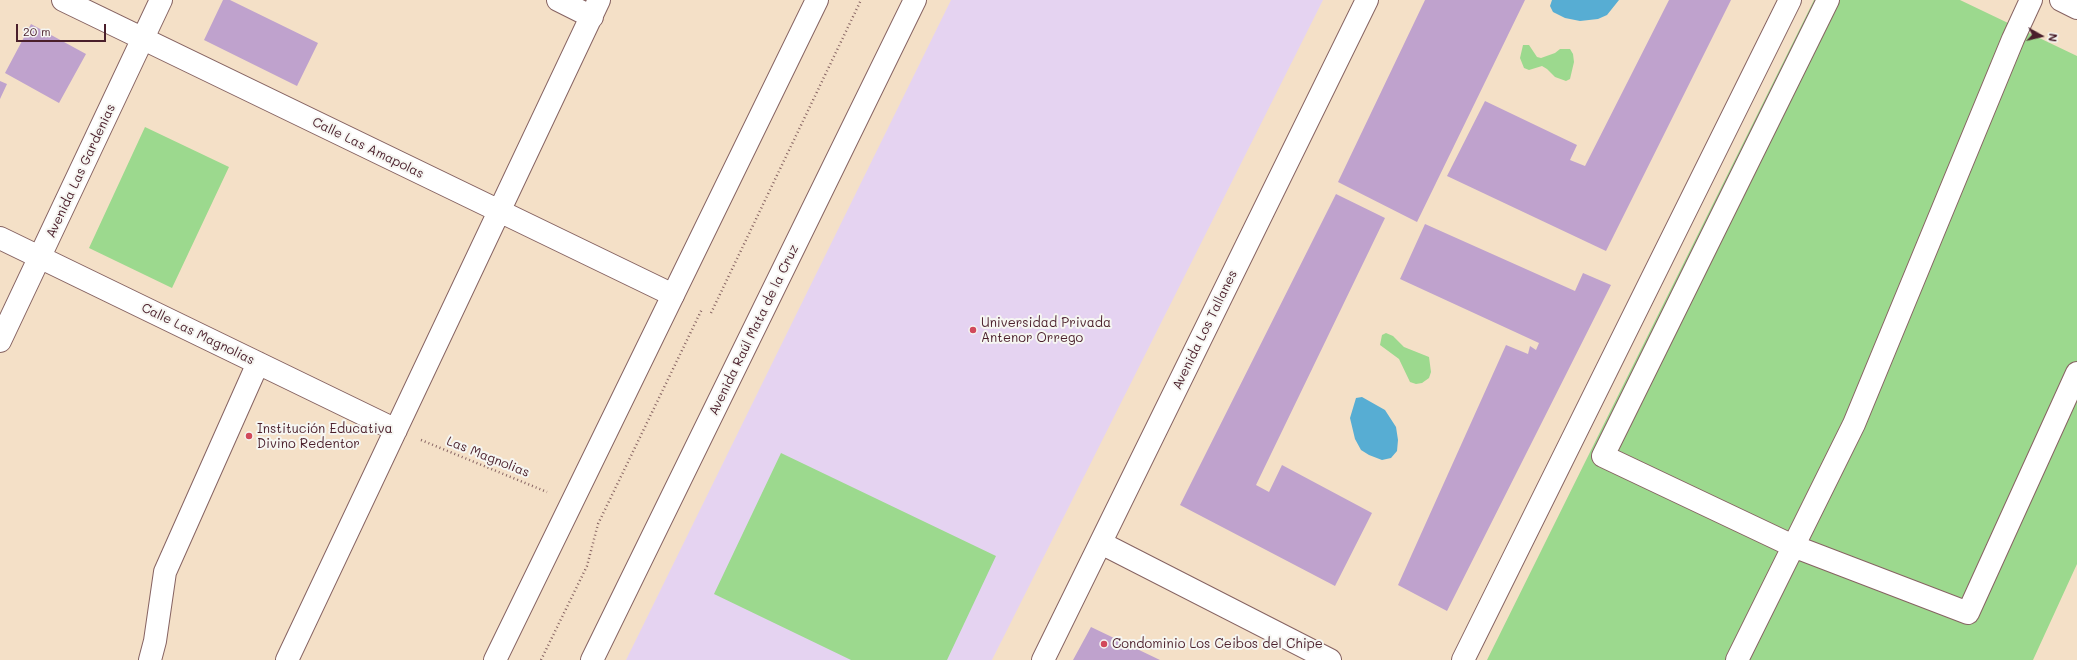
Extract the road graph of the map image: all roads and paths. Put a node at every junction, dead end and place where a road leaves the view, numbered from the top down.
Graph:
1 (64, 0) edge
2 (161, 0) edge
3 (558, 0) edge
4 (818, 0) edge
5 (861, 0) edge
6 (916, 0) edge
7 (1367, 0) edge
8 (1790, 0) edge
9 (1828, 0) edge
10 (2031, 0) edge
11 (2061, 0) edge
12 (596, 8) edge
13 (2077, 8) edge
14 (142, 39) junction
15 (499, 211) junction
16 (0, 238) edge
17 (41, 257) junction
18 (673, 295) junction
19 (702, 309) dead end
20 (710, 313) dead end
21 (0, 341) edge
22 (258, 363) junction
23 (2077, 373) edge
24 (396, 430) junction
25 (572, 502) junction
26 (1101, 544) junction
27 (1793, 546) junction
28 (150, 660) edge
29 (287, 660) edge
30 (495, 660) edge
31 (541, 660) edge
32 (592, 660) edge
33 (1043, 660) edge
34 (1330, 660) edge
35 (1463, 660) edge
36 (1737, 660) edge

1 - 14 street, Calle Las Amapolas
2 - 14 street, Avenida Las Gardenias
3 - 12 street
4 - 18 street
5 - 20 path
6 - 32 street, Avenida Raúl Mata de la Cruz
7 - 26 street, Avenida Los Tallanes
8 - 35 street
9 - 27 street
10 - 27 street
11 - 13 street
12 - 15 street
14 - 15 street, Calle Las Amapolas
14 - 17 street, Avenida Las Gardenias
15 - 18 street, Calle Las Amapolas
15 - 24 street
16 - 17 street, Calle Las Magnolias
17 - 21 street, Avenida Las Gardenias
17 - 22 street, Calle Las Magnolias
18 - 25 street
19 - 31 path
22 - 24 street, Calle Las Magnolias
22 - 28 street
23 - 27 street
24 - 25 path, Las Magnolias
24 - 29 street
25 - 30 street
26 - 33 street, Avenida Los Tallanes
26 - 34 street
27 - 36 street

